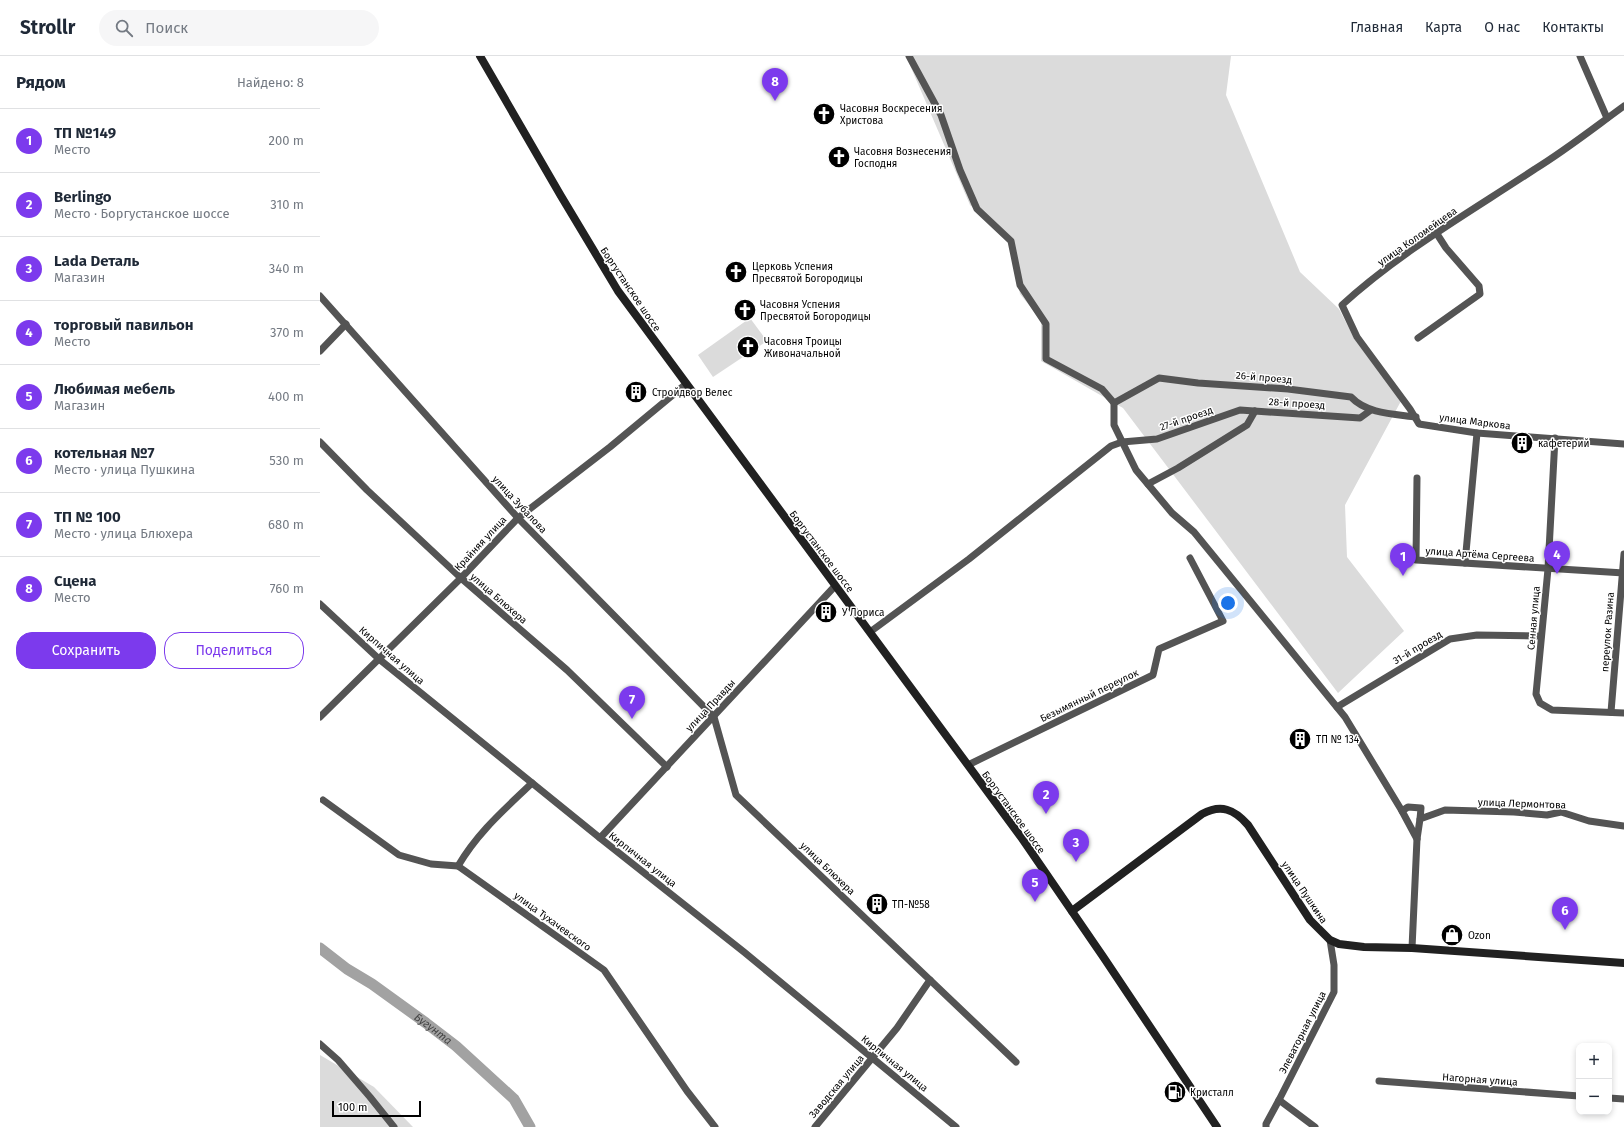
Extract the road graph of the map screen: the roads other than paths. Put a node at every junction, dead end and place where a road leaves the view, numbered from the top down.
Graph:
1 (480, 56) edge
2 (909, 56) edge
3 (1580, 56) edge
4 (1624, 106) edge
5 (1607, 118) junction
6 (1437, 234) junction
7 (320, 296) edge
8 (346, 324) junction
9 (1418, 338) dead end
10 (320, 351) edge
11 (686, 384) junction
12 (1114, 403) junction
13 (1371, 410) junction
14 (1255, 411) junction
15 (1417, 421) junction
16 (1477, 433) junction
17 (1555, 438) junction
18 (320, 442) edge
19 (1122, 442) junction
20 (1624, 444) edge
21 (1418, 478) dead end
22 (1148, 484) junction
23 (518, 518) junction
24 (1624, 554) edge
25 (1190, 558) dead end
26 (1465, 564) junction
27 (1548, 569) junction
28 (1623, 573) edge
29 (462, 578) junction
30 (835, 586) junction
31 (320, 604) edge
32 (870, 632) junction
33 (1541, 636) junction
34 (379, 659) junction
35 (1337, 707) junction
36 (1611, 712) junction
37 (1624, 712) edge
38 (320, 716) edge
39 (714, 716) junction
40 (968, 765) junction
41 (667, 767) junction
42 (532, 783) junction
43 (323, 800) dead end
44 (1402, 811) junction
45 (1420, 819) junction
46 (1624, 826) edge
47 (600, 838) junction
48 (1417, 839) junction
49 (458, 866) junction
50 (1072, 911) junction
51 (1330, 940) junction
52 (1412, 948) junction
53 (1624, 963) edge
54 (930, 980) junction
55 (320, 1044) edge
56 (872, 1058) junction
57 (1016, 1062) dead end
58 (1379, 1082) dead end
59 (1576, 1096) edge
60 (1612, 1098) edge
61 (1624, 1099) edge
62 (1279, 1100) junction
63 (394, 1127) edge
64 (715, 1127) edge
65 (815, 1127) edge
66 (956, 1127) edge
67 (1217, 1127) edge
68 (1266, 1127) edge
69 (1315, 1127) edge

1 - 11 street, Боргустанское шоссе
2 - 12 street
3 - 5 street
4 - 5 street, улица Коломейцева
5 - 6 street, улица Коломейцева
6 - 9 street
6 - 15 street, улица Коломейцева
7 - 8 street, улица Зубалова
8 - 10 street
8 - 23 street, улица Зубалова
11 - 23 street, Крайняя улица
11 - 30 street, Боргустанское шоссе
12 - 13 street, 26-й проезд
12 - 19 street
13 - 14 street, 28-й проезд
13 - 15 street, 26-й проезд
14 - 19 street, 27-й проезд
14 - 22 street, 28-й проезд
15 - 16 street, улица Маркова
16 - 17 street, улица Маркова
16 - 26 street
17 - 20 street, улица Маркова
17 - 27 street, Сенная улица
18 - 29 street, улица Блюхера
19 - 22 street
19 - 32 street
21 - 26 street, улица Артёма Сергеева
22 - 35 street
23 - 29 street, Крайняя улица
23 - 39 street, улица Зубалова
24 - 28 street, переулок Разина
25 - 40 street, Безымянный переулок
26 - 27 street, улица Артёма Сергеева
27 - 28 street, улица Артёма Сергеева
27 - 33 street, Сенная улица
28 - 36 street, переулок Разина
29 - 34 street, Крайняя улица
29 - 41 street, улица Блюхера
30 - 32 street, Боргустанское шоссе
30 - 39 street, улица Правды
31 - 34 street, Кирпичная улица
32 - 40 street, Боргустанское шоссе
33 - 35 street, 31-й проезд
33 - 36 street, Сенная улица
34 - 38 street, Крайняя улица
34 - 42 street, Кирпичная улица
35 - 44 street
36 - 37 street
39 - 41 street, улица Правды
39 - 54 street, улица Блюхера
40 - 50 street, Боргустанское шоссе
41 - 47 street, улица Правды
42 - 47 street, Кирпичная улица
42 - 49 street
43 - 49 street
44 - 45 street
44 - 48 street
45 - 46 street, улица Лермонтова
45 - 48 street
47 - 56 street, Кирпичная улица
48 - 52 street
49 - 64 street, улица Тухачевского
50 - 51 street, улица Пушкина
50 - 67 street, Боргустанское шоссе
51 - 52 street, улица Пушкина
51 - 62 street, Элеваторная улица
52 - 53 street, улица Пушкина
54 - 56 street, Заводская улица
54 - 57 street, улица Блюхера
55 - 63 street
56 - 65 street, Заводская улица
56 - 66 street, Кирпичная улица
58 - 59 street, Нагорная улица
60 - 61 street
62 - 68 street, Элеваторная улица
62 - 69 street

